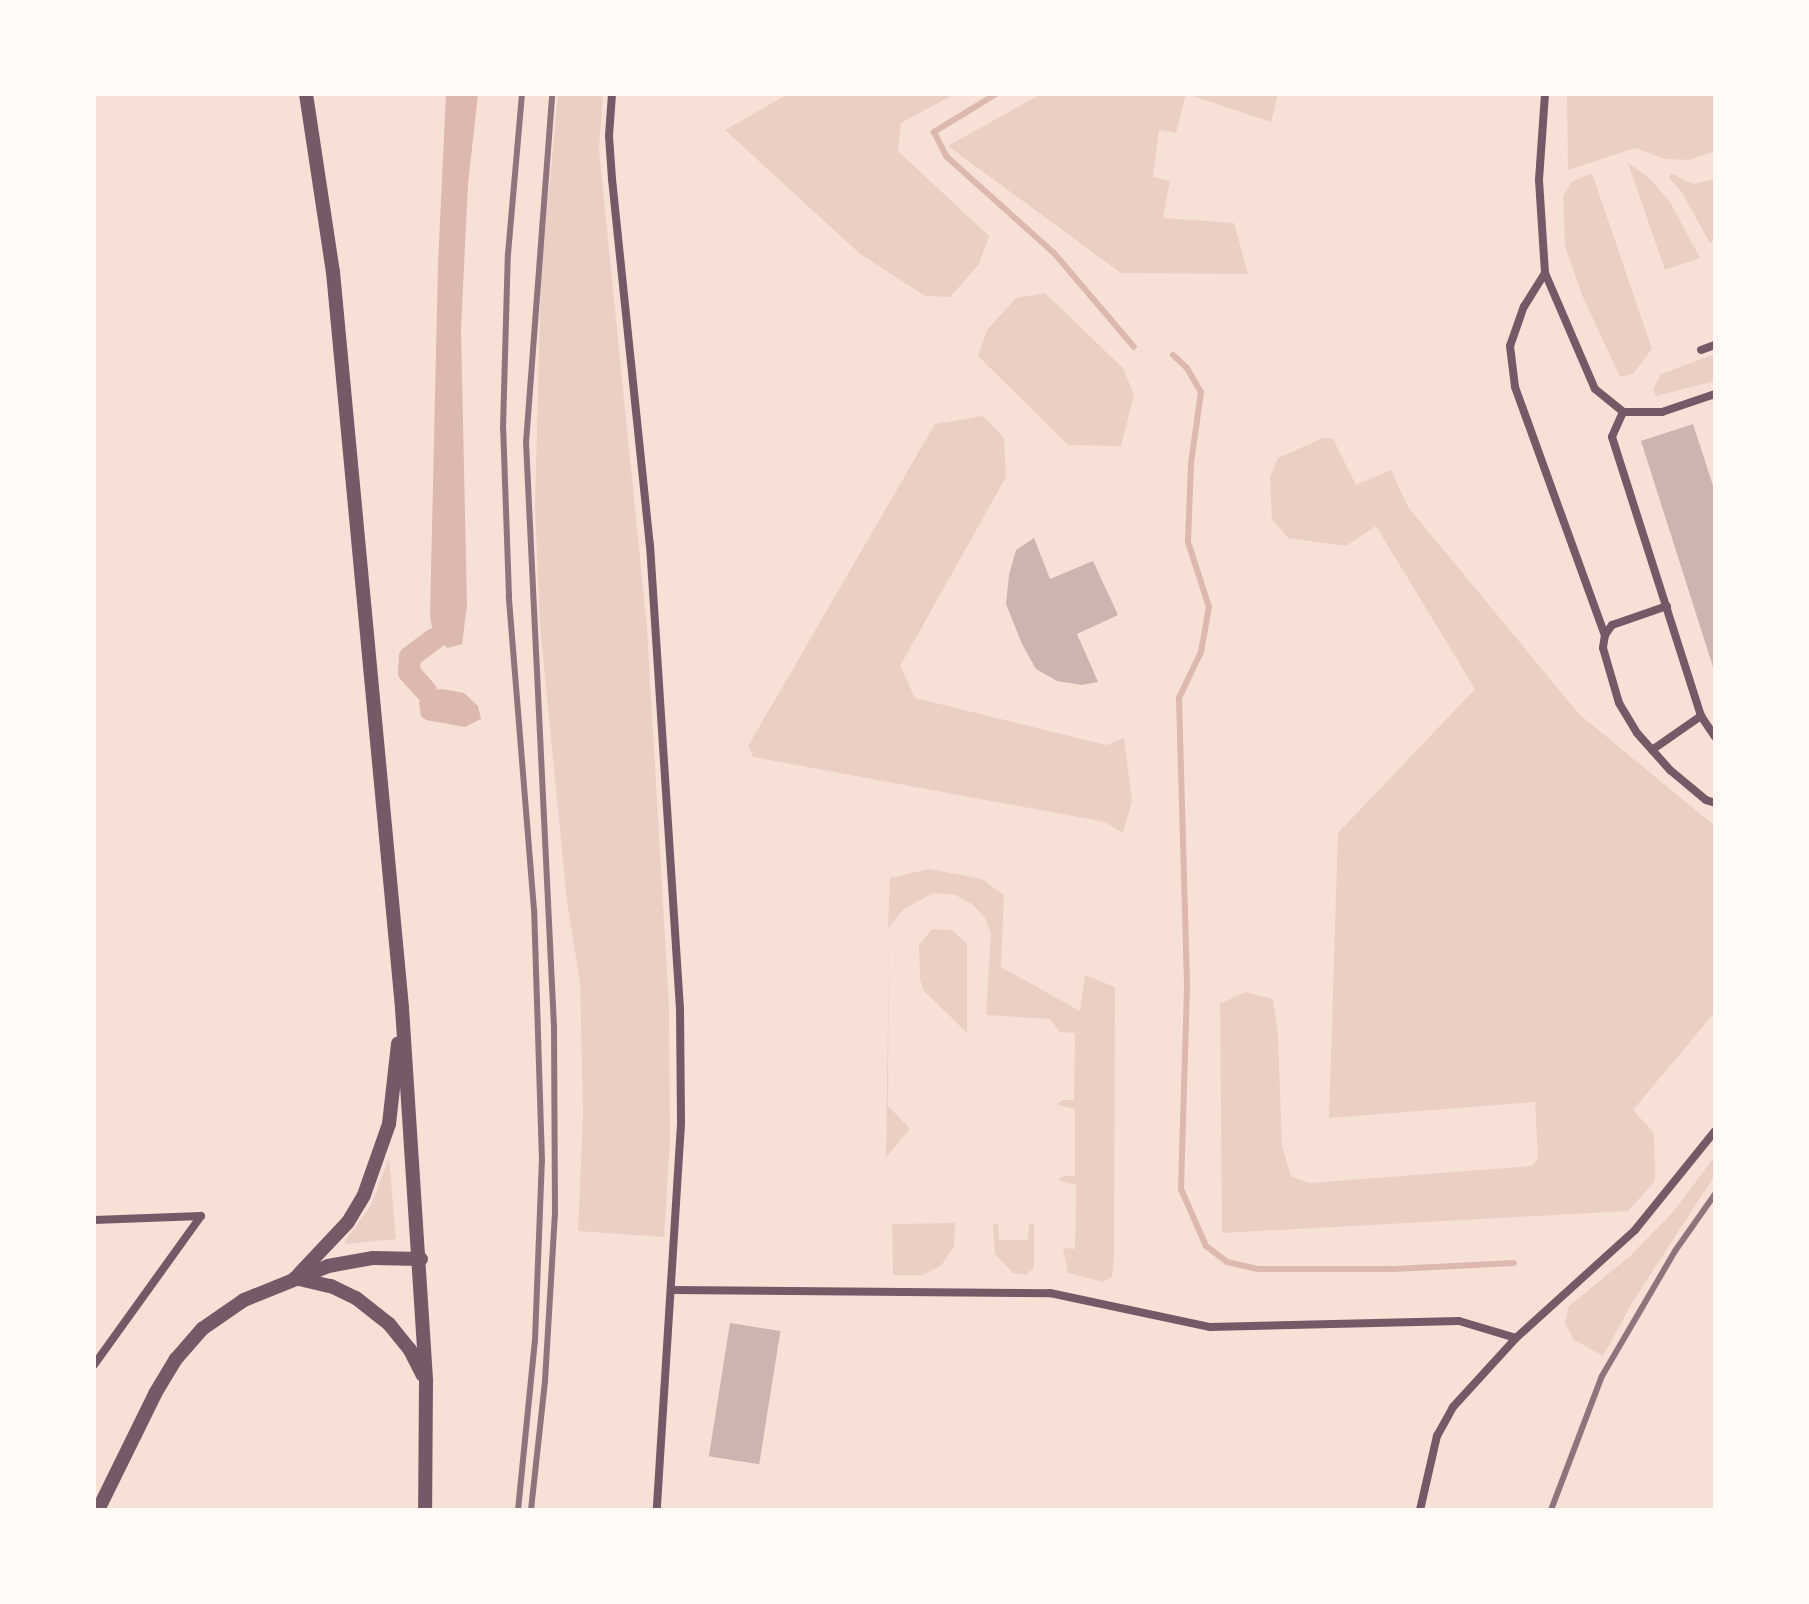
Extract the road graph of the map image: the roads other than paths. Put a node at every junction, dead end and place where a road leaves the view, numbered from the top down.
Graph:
1 (306, 94) edge
2 (612, 94) edge
3 (1545, 94) edge
4 (1545, 273) junction
5 (1715, 345) edge
6 (1701, 350) dead end
7 (1715, 394) edge
8 (1623, 412) junction
9 (1667, 606) junction
10 (1605, 635) junction
11 (1701, 716) junction
12 (1715, 737) edge
13 (1652, 750) junction
14 (1715, 803) edge
15 (402, 1008) junction
16 (1715, 1131) edge
17 (94, 1220) edge
18 (421, 1259) junction
19 (295, 1278) junction
20 (671, 1290) junction
21 (1516, 1338) junction
22 (94, 1365) edge
23 (426, 1381) junction
24 (98, 1510) edge
25 (425, 1510) edge
26 (657, 1510) edge
27 (1420, 1510) edge

1 - 15 street
2 - 20 street
3 - 4 street
4 - 8 street
4 - 10 street
5 - 6 street
7 - 8 street
8 - 9 street
9 - 10 street
9 - 11 street
10 - 13 street
11 - 12 street
11 - 13 street
13 - 14 street
15 - 18 street
15 - 19 street
16 - 21 street
17 - 22 street
18 - 19 street
18 - 23 street
19 - 23 street
19 - 24 street
20 - 21 street
20 - 26 street
21 - 27 street
23 - 25 street

